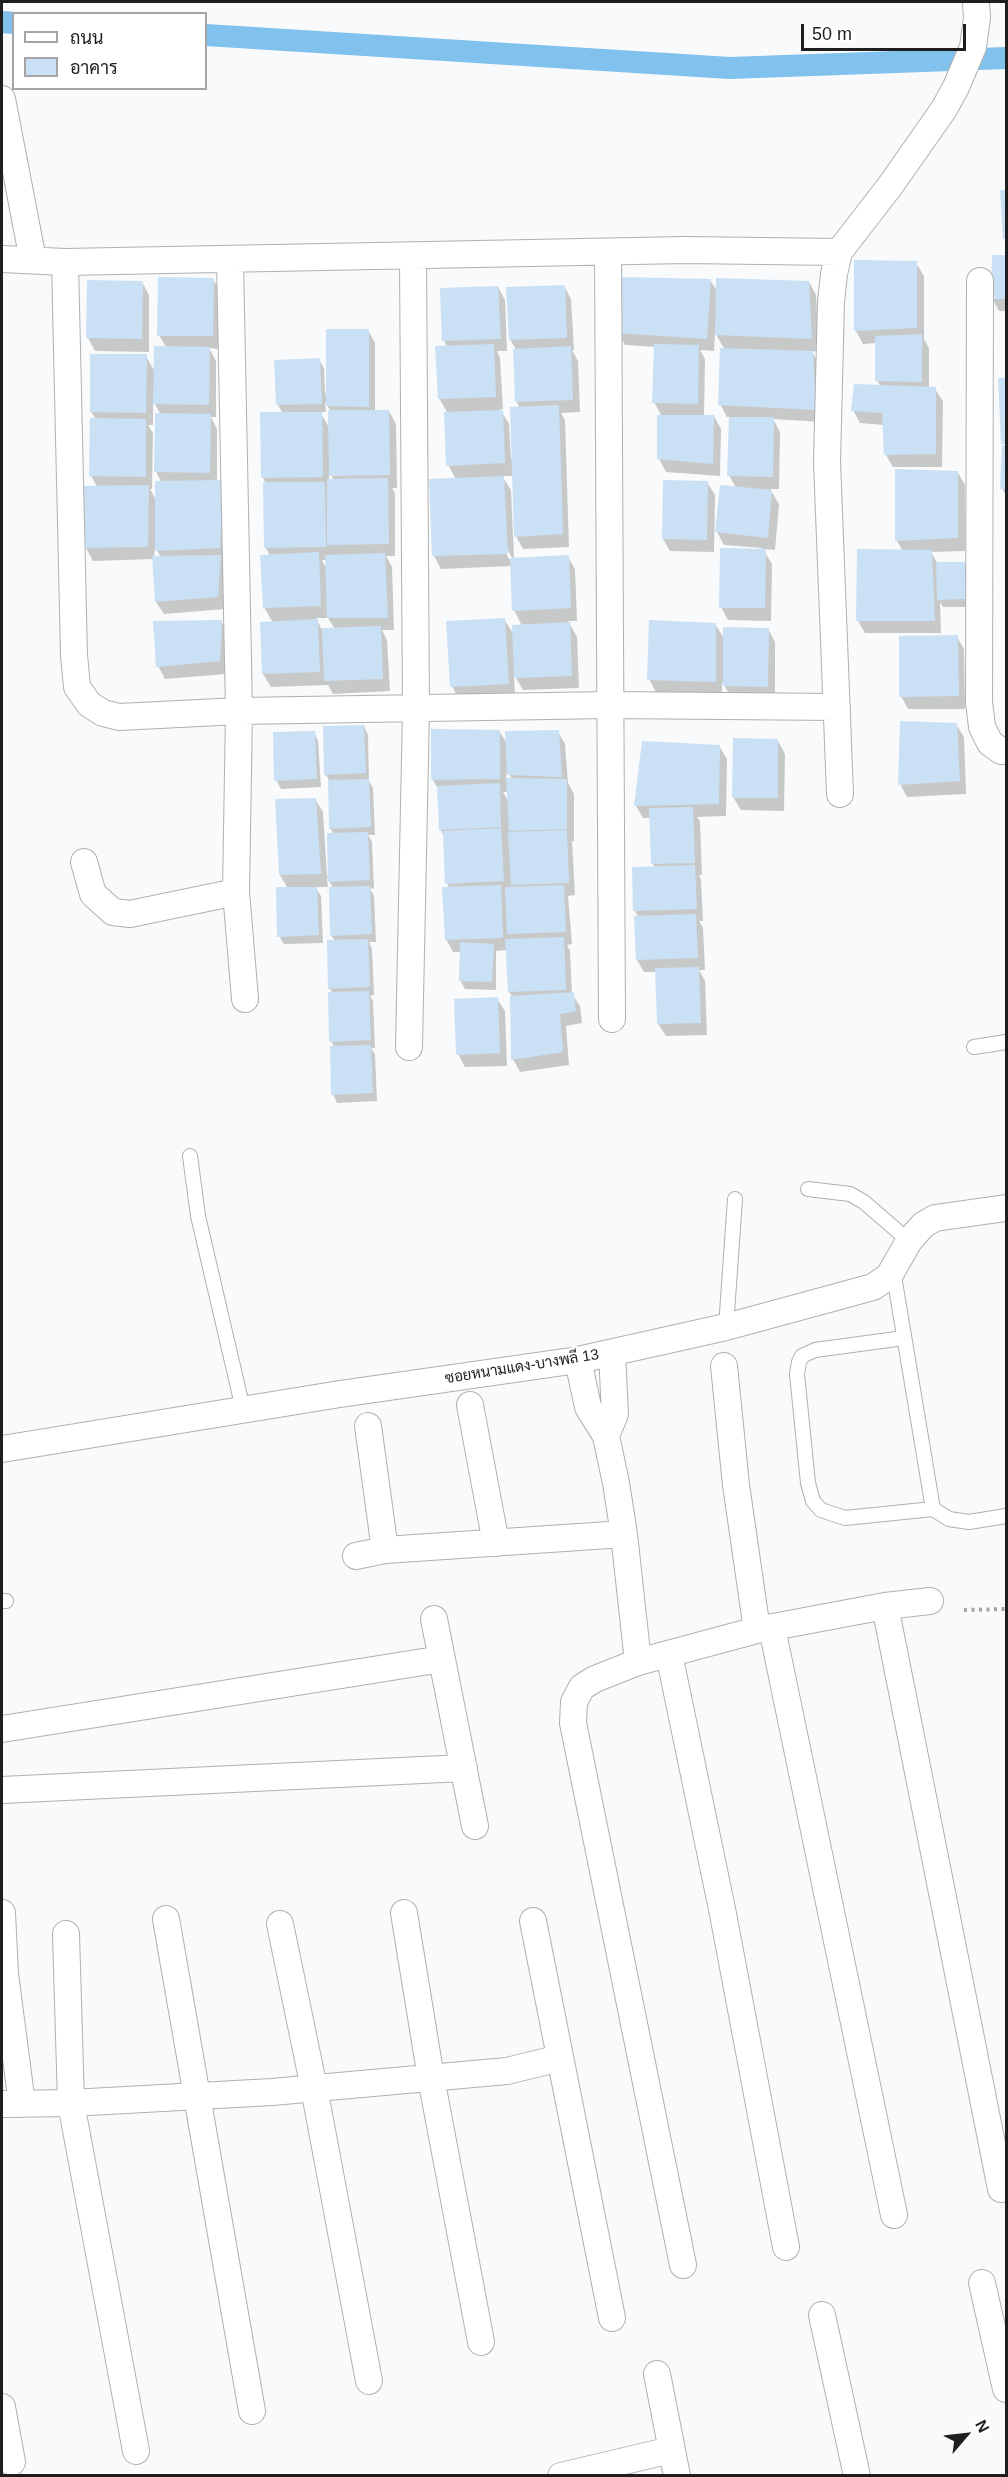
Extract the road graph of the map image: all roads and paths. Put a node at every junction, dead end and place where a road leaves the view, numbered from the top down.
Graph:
1 (976, 10) edge
2 (2, 99) edge
3 (608, 252) junction
4 (839, 252) junction
5 (413, 257) junction
6 (2, 259) edge
7 (33, 260) junction
8 (230, 260) junction
9 (64, 262) junction
10 (980, 281) dead end
11 (610, 705) junction
12 (837, 707) junction
13 (416, 710) junction
14 (239, 711) junction
15 (1006, 752) edge
16 (840, 794) dead end
17 (84, 862) dead end
18 (236, 892) junction
19 (245, 999) dead end
20 (612, 1019) dead end
21 (1006, 1042) edge
22 (409, 1047) dead end
23 (974, 1047) dead end
24 (190, 1156) dead end
25 (808, 1189) dead end
26 (735, 1199) dead end
27 (1006, 1208) edge
28 (909, 1241) junction
29 (893, 1268) junction
30 (726, 1327) junction
31 (904, 1338) junction
32 (612, 1353) junction
33 (578, 1360) junction
34 (724, 1366) dead end
35 (470, 1405) dead end
36 (243, 1409) junction
37 (368, 1426) dead end
38 (606, 1436) junction
39 (2, 1449) edge
40 (933, 1509) junction
41 (1006, 1515) edge
42 (624, 1534) junction
43 (496, 1543) junction
44 (385, 1550) junction
45 (356, 1556) dead end
46 (930, 1601) dead end
47 (885, 1606) junction
48 (1006, 1609) edge
49 (964, 1610) dead end
50 (434, 1619) dead end
51 (764, 1629) junction
52 (669, 1654) junction
53 (442, 1659) junction
54 (638, 1662) junction
55 (2, 1729) edge
56 (464, 1768) junction
57 (2, 1790) edge
58 (475, 1826) dead end
59 (2, 1913) edge
60 (404, 1913) dead end
61 (166, 1919) dead end
62 (533, 1921) dead end
63 (280, 1924) dead end
64 (66, 1934) dead end
65 (560, 2058) junction
66 (431, 2078) junction
67 (314, 2088) junction
68 (196, 2096) junction
69 (71, 2103) junction
70 (12, 2104) edge
71 (1001, 2189) dead end
72 (894, 2215) dead end
73 (786, 2247) dead end
74 (683, 2265) dead end
75 (982, 2283) dead end
76 (822, 2315) dead end
77 (612, 2318) dead end
78 (481, 2342) dead end
79 (657, 2374) dead end
80 (369, 2381) dead end
81 (1006, 2389) edge
82 (2, 2407) edge
83 (252, 2411) dead end
84 (671, 2450) junction
85 (136, 2451) dead end
86 (12, 2462) dead end
87 (561, 2475) edge
88 (677, 2475) edge
89 (857, 2475) edge

1 - 4 street
2 - 7 street
3 - 4 street
3 - 5 street
3 - 11 street
4 - 12 street
5 - 8 street
5 - 13 street
6 - 7 street
7 - 9 street
8 - 9 street
8 - 14 street
9 - 14 street
10 - 15 street
11 - 12 street
11 - 13 street
11 - 20 street
12 - 16 street
13 - 14 street
13 - 22 street
14 - 18 street
17 - 18 street
18 - 19 street
21 - 23 lane
24 - 36 lane
25 - 28 lane
26 - 30 lane
27 - 28 street, ซอยหนามแดง-บางพลี 13
28 - 29 street, ซอยหนามแดง-บางพลี 13
29 - 30 street, ซอยหนามแดง-บางพลี 13
29 - 31 lane
30 - 32 street, ซอยหนามแดง-บางพลี 13
31 - 40 lane
31 - 40 lane
32 - 33 street, ซอยหนามแดง-บางพลี 13
32 - 38 street
33 - 36 street, ซอยหนามแดง-บางพลี 13
33 - 38 street
34 - 51 street
35 - 43 street
36 - 39 street, ซอยหนามแดง-บางพลี 13
37 - 44 street
38 - 42 street
40 - 41 lane
42 - 43 street
42 - 54 street
43 - 44 street
44 - 45 street
46 - 47 street
47 - 51 street
47 - 71 street
48 - 49 path
50 - 53 street
51 - 52 street
51 - 72 street
52 - 54 street
52 - 73 street
53 - 55 street
53 - 56 street
54 - 74 street
56 - 57 street
56 - 58 street
59 - 70 street
60 - 66 street
61 - 68 street
62 - 65 street
63 - 67 street
64 - 69 street
65 - 66 street
65 - 77 street
66 - 67 street
66 - 78 street
67 - 68 street
67 - 80 street
68 - 69 street
68 - 83 street
69 - 70 street
69 - 85 street
75 - 81 street
76 - 89 street
79 - 84 street
82 - 86 street
84 - 87 street
84 - 88 street

